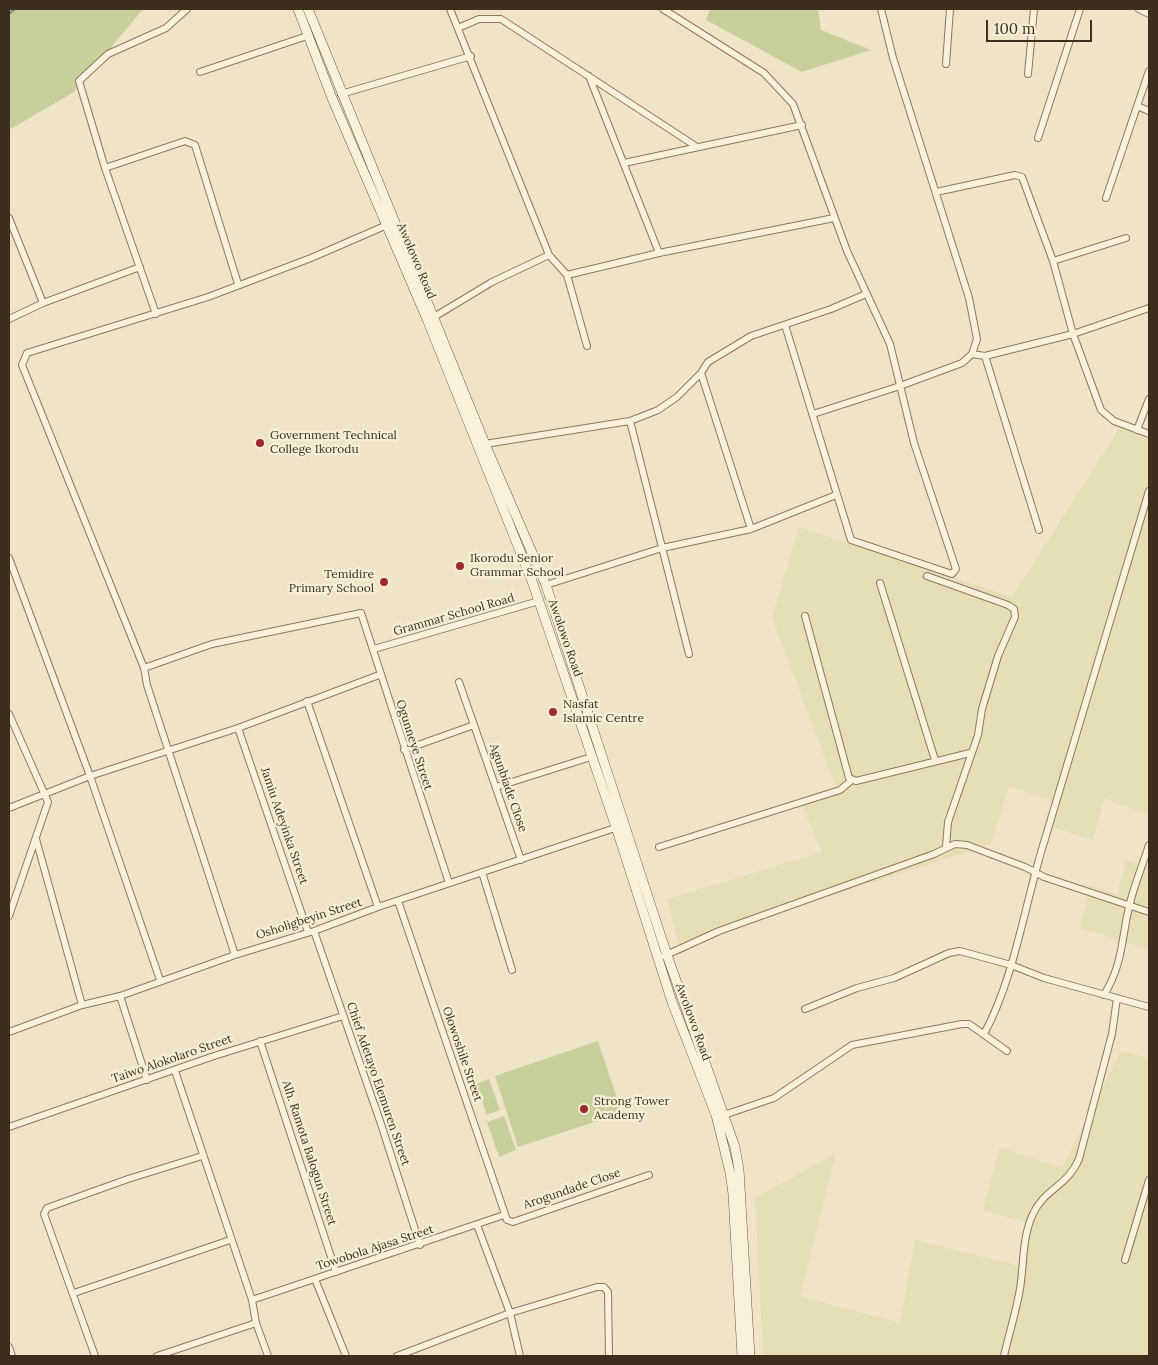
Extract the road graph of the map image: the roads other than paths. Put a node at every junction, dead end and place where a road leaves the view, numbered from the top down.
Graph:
1 (187, 9) edge
2 (298, 9) edge
3 (308, 9) edge
4 (450, 9) edge
5 (663, 9) edge
6 (881, 9) edge
7 (950, 9) edge
8 (1034, 9) edge
9 (1080, 9) edge
10 (1140, 9) edge
11 (1149, 14) edge
12 (458, 28) junction
13 (307, 36) junction
14 (471, 56) junction
15 (946, 64) dead end
16 (1149, 71) edge
17 (200, 72) dead end
18 (1028, 74) dead end
19 (589, 75) junction
20 (341, 94) junction
21 (1137, 106) junction
22 (1149, 111) edge
23 (802, 125) junction
24 (1038, 138) dead end
25 (697, 146) junction
26 (624, 163) junction
27 (105, 168) junction
28 (936, 192) junction
29 (1106, 198) dead end
30 (9, 218) edge
31 (834, 218) junction
32 (387, 225) junction
33 (1126, 238) dead end
34 (659, 252) junction
35 (549, 256) junction
36 (1053, 261) junction
37 (140, 268) junction
38 (567, 275) junction
39 (238, 284) junction
40 (866, 294) junction
41 (43, 303) junction
42 (1149, 308) edge
43 (156, 314) junction
44 (434, 317) junction
45 (9, 319) edge
46 (785, 325) junction
47 (1073, 334) junction
48 (587, 346) dead end
49 (972, 354) junction
50 (985, 356) junction
51 (701, 373) junction
52 (900, 386) junction
53 (1149, 399) edge
54 (813, 414) junction
55 (630, 421) junction
56 (1137, 430) junction
57 (1149, 434) edge
58 (485, 444) junction
59 (1149, 491) edge
60 (836, 495) junction
61 (751, 529) junction
62 (1039, 530) dead end
63 (662, 548) junction
64 (9, 559) edge
65 (928, 576) dead end
66 (880, 582) dead end
67 (546, 586) junction
68 (539, 601) junction
69 (805, 616) dead end
70 (374, 650) junction
71 (689, 654) dead end
72 (144, 668) junction
73 (379, 675) junction
74 (459, 682) dead end
75 (307, 701) junction
76 (9, 714) edge
77 (474, 725) junction
78 (238, 728) junction
79 (168, 750) junction
80 (404, 750) junction
81 (970, 753) junction
82 (592, 757) junction
83 (935, 760) junction
84 (90, 776) junction
85 (852, 780) junction
86 (496, 787) junction
87 (46, 794) junction
88 (9, 808) edge
89 (620, 826) junction
90 (36, 838) junction
91 (1149, 845) edge
92 (659, 847) dead end
93 (946, 847) junction
94 (521, 860) junction
95 (482, 872) junction
96 (1036, 873) junction
97 (449, 883) junction
98 (398, 901) junction
99 (1130, 904) junction
100 (378, 907) junction
101 (1149, 912) edge
102 (9, 916) edge
103 (311, 932) junction
104 (235, 955) junction
105 (662, 957) junction
106 (1011, 965) junction
107 (512, 970) dead end
108 (160, 980) junction
109 (1104, 995) junction
110 (120, 996) junction
111 (1117, 998) junction
112 (82, 1005) junction
113 (1149, 1007) edge
114 (805, 1009) dead end
115 (343, 1016) junction
116 (9, 1032) edge
117 (984, 1034) junction
118 (260, 1041) junction
119 (1006, 1051) dead end
120 (175, 1071) junction
121 (147, 1080) junction
122 (724, 1115) junction
123 (9, 1127) edge
124 (202, 1156) junction
125 (649, 1174) dead end
126 (1149, 1180) edge
127 (504, 1215) junction
128 (477, 1225) junction
129 (230, 1240) junction
130 (420, 1245) junction
131 (1124, 1260) dead end
132 (336, 1272) junction
133 (315, 1279) junction
134 (74, 1293) junction
135 (252, 1300) junction
136 (510, 1313) junction
137 (256, 1323) junction
138 (9, 1347) edge
139 (12, 1356) edge
140 (95, 1356) edge
141 (157, 1356) edge
142 (268, 1356) edge
143 (346, 1356) edge
144 (397, 1356) edge
145 (520, 1356) edge
146 (609, 1356) edge
147 (742, 1356) edge
148 (750, 1356) edge
149 (1004, 1356) edge

1 - 27 street
2 - 13 main road, Awolowo Road
3 - 20 main road, Awolowo Road
4 - 12 street
5 - 23 street
6 - 28 street
7 - 15 street
8 - 18 street
9 - 24 street
10 - 11 street
12 - 14 street
12 - 19 street
13 - 17 street
13 - 32 main road, Awolowo Road
14 - 20 street
14 - 35 street
16 - 21 street
19 - 25 street
19 - 26 street
20 - 44 main road, Awolowo Road
21 - 22 street
21 - 29 street
23 - 25 street
23 - 31 street
25 - 26 street
26 - 34 street
27 - 37 street
27 - 39 street
28 - 36 street
28 - 49 street
30 - 41 street
31 - 34 street
31 - 40 street
32 - 39 street
32 - 68 main road, Awolowo Road
33 - 36 street
34 - 38 street
35 - 38 street
35 - 44 street
36 - 47 street
37 - 41 street
37 - 43 street
38 - 48 street
39 - 43 street
40 - 46 street
40 - 52 street
41 - 45 street
42 - 47 street
43 - 72 street
44 - 58 main road, Awolowo Road
46 - 51 street
46 - 54 street
47 - 50 street
47 - 56 street
49 - 50 street
49 - 52 street
50 - 62 street
51 - 55 street
51 - 61 street
52 - 54 street
52 - 60 street
53 - 56 street
54 - 60 street
55 - 58 street
55 - 63 street
56 - 57 street
58 - 67 main road, Awolowo Road
59 - 96 street
60 - 61 street
61 - 63 street
63 - 67 street
63 - 71 street
64 - 84 street
65 - 81 street
66 - 83 street
67 - 89 main road, Awolowo Road
68 - 70 street, Grammar School Road
68 - 82 main road, Awolowo Road
69 - 85 street
70 - 72 street, Ogunneye Street
70 - 73 street, Ogunneye Street
72 - 79 street
73 - 75 street
73 - 80 street, Ogunneye Street
74 - 77 street, Agunbiade Close
75 - 78 street
75 - 100 street
76 - 87 street
77 - 80 street
77 - 86 street, Agunbiade Close
78 - 79 street
78 - 103 street, Jamiu Adeyinka Street
79 - 84 street
79 - 104 street
80 - 97 street, Ogunneye Street
81 - 83 street
81 - 93 street
82 - 86 street
82 - 89 main road, Awolowo Road
83 - 85 street
84 - 87 street
84 - 108 street
85 - 92 street
86 - 94 street, Agunbiade Close
87 - 88 street
87 - 90 street
89 - 94 street, Osholigbeyin Street
89 - 105 main road, Awolowo Road
90 - 102 street
90 - 112 street
91 - 99 street
93 - 96 street
93 - 105 street
94 - 95 street, Osholigbeyin Street
95 - 97 street, Osholigbeyin Street
95 - 107 street
96 - 99 street
96 - 106 street
97 - 98 street, Osholigbeyin Street
98 - 100 street, Osholigbeyin Street
98 - 127 street, Olowoshile Street
99 - 101 street
99 - 109 street
100 - 103 street, Osholigbeyin Street
103 - 104 street, Osholigbeyin Street
103 - 115 street, Chief Adetayo Elemuren Street
104 - 108 street, Osholigbeyin Street
105 - 122 main road, Awolowo Road
105 - 147 main road, Awolowo Road
106 - 109 street
106 - 114 street
106 - 117 street
108 - 110 street, Osholigbeyin Street
109 - 111 street
110 - 112 street, Osholigbeyin Street
110 - 121 street
111 - 113 street
111 - 149 street
112 - 116 street, Osholigbeyin Street
115 - 118 street, Taiwo Alokolaro Street
115 - 130 street, Chief Adetayo Elemuren Street
117 - 119 street
117 - 122 street
118 - 120 street, Taiwo Alokolaro Street
118 - 132 street, Alh. Ramota Balogun Street
120 - 121 street, Taiwo Alokolaro Street
120 - 124 street
121 - 123 street, Taiwo Alokolaro Street
122 - 148 main road, Awolowo Road
124 - 129 street
124 - 134 street
125 - 127 street, Arogundade Close
126 - 131 street
127 - 128 street, Towobola Ajasa Street
128 - 130 street, Towobola Ajasa Street
128 - 136 street
129 - 134 street
129 - 135 street
130 - 132 street, Towobola Ajasa Street
132 - 133 street, Towobola Ajasa Street
133 - 135 street, Towobola Ajasa Street
133 - 143 street
134 - 140 street
135 - 137 street
136 - 144 street
136 - 145 street
136 - 146 street
137 - 141 street
137 - 142 street
138 - 139 street

